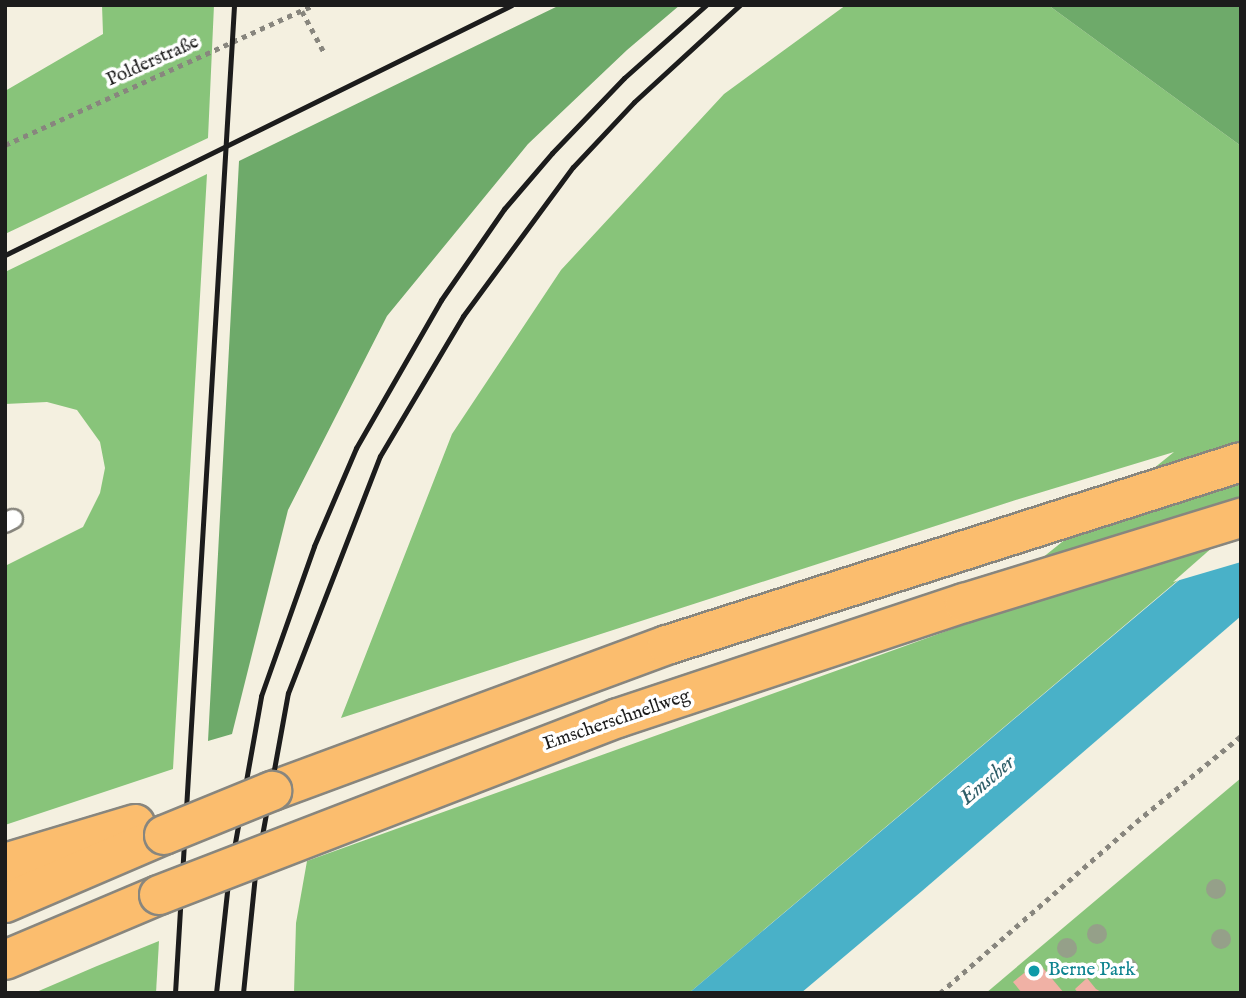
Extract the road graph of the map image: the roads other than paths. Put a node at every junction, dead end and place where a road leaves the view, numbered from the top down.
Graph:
1 (1241, 462) edge
2 (1241, 518) edge
3 (164, 825) junction
4 (5, 863) edge
5 (5, 903) edge
6 (5, 960) edge

1 - 3 highway, bridge
2 - 6 highway, Emscherschnellweg, bridge
3 - 4 highway
3 - 5 highway

